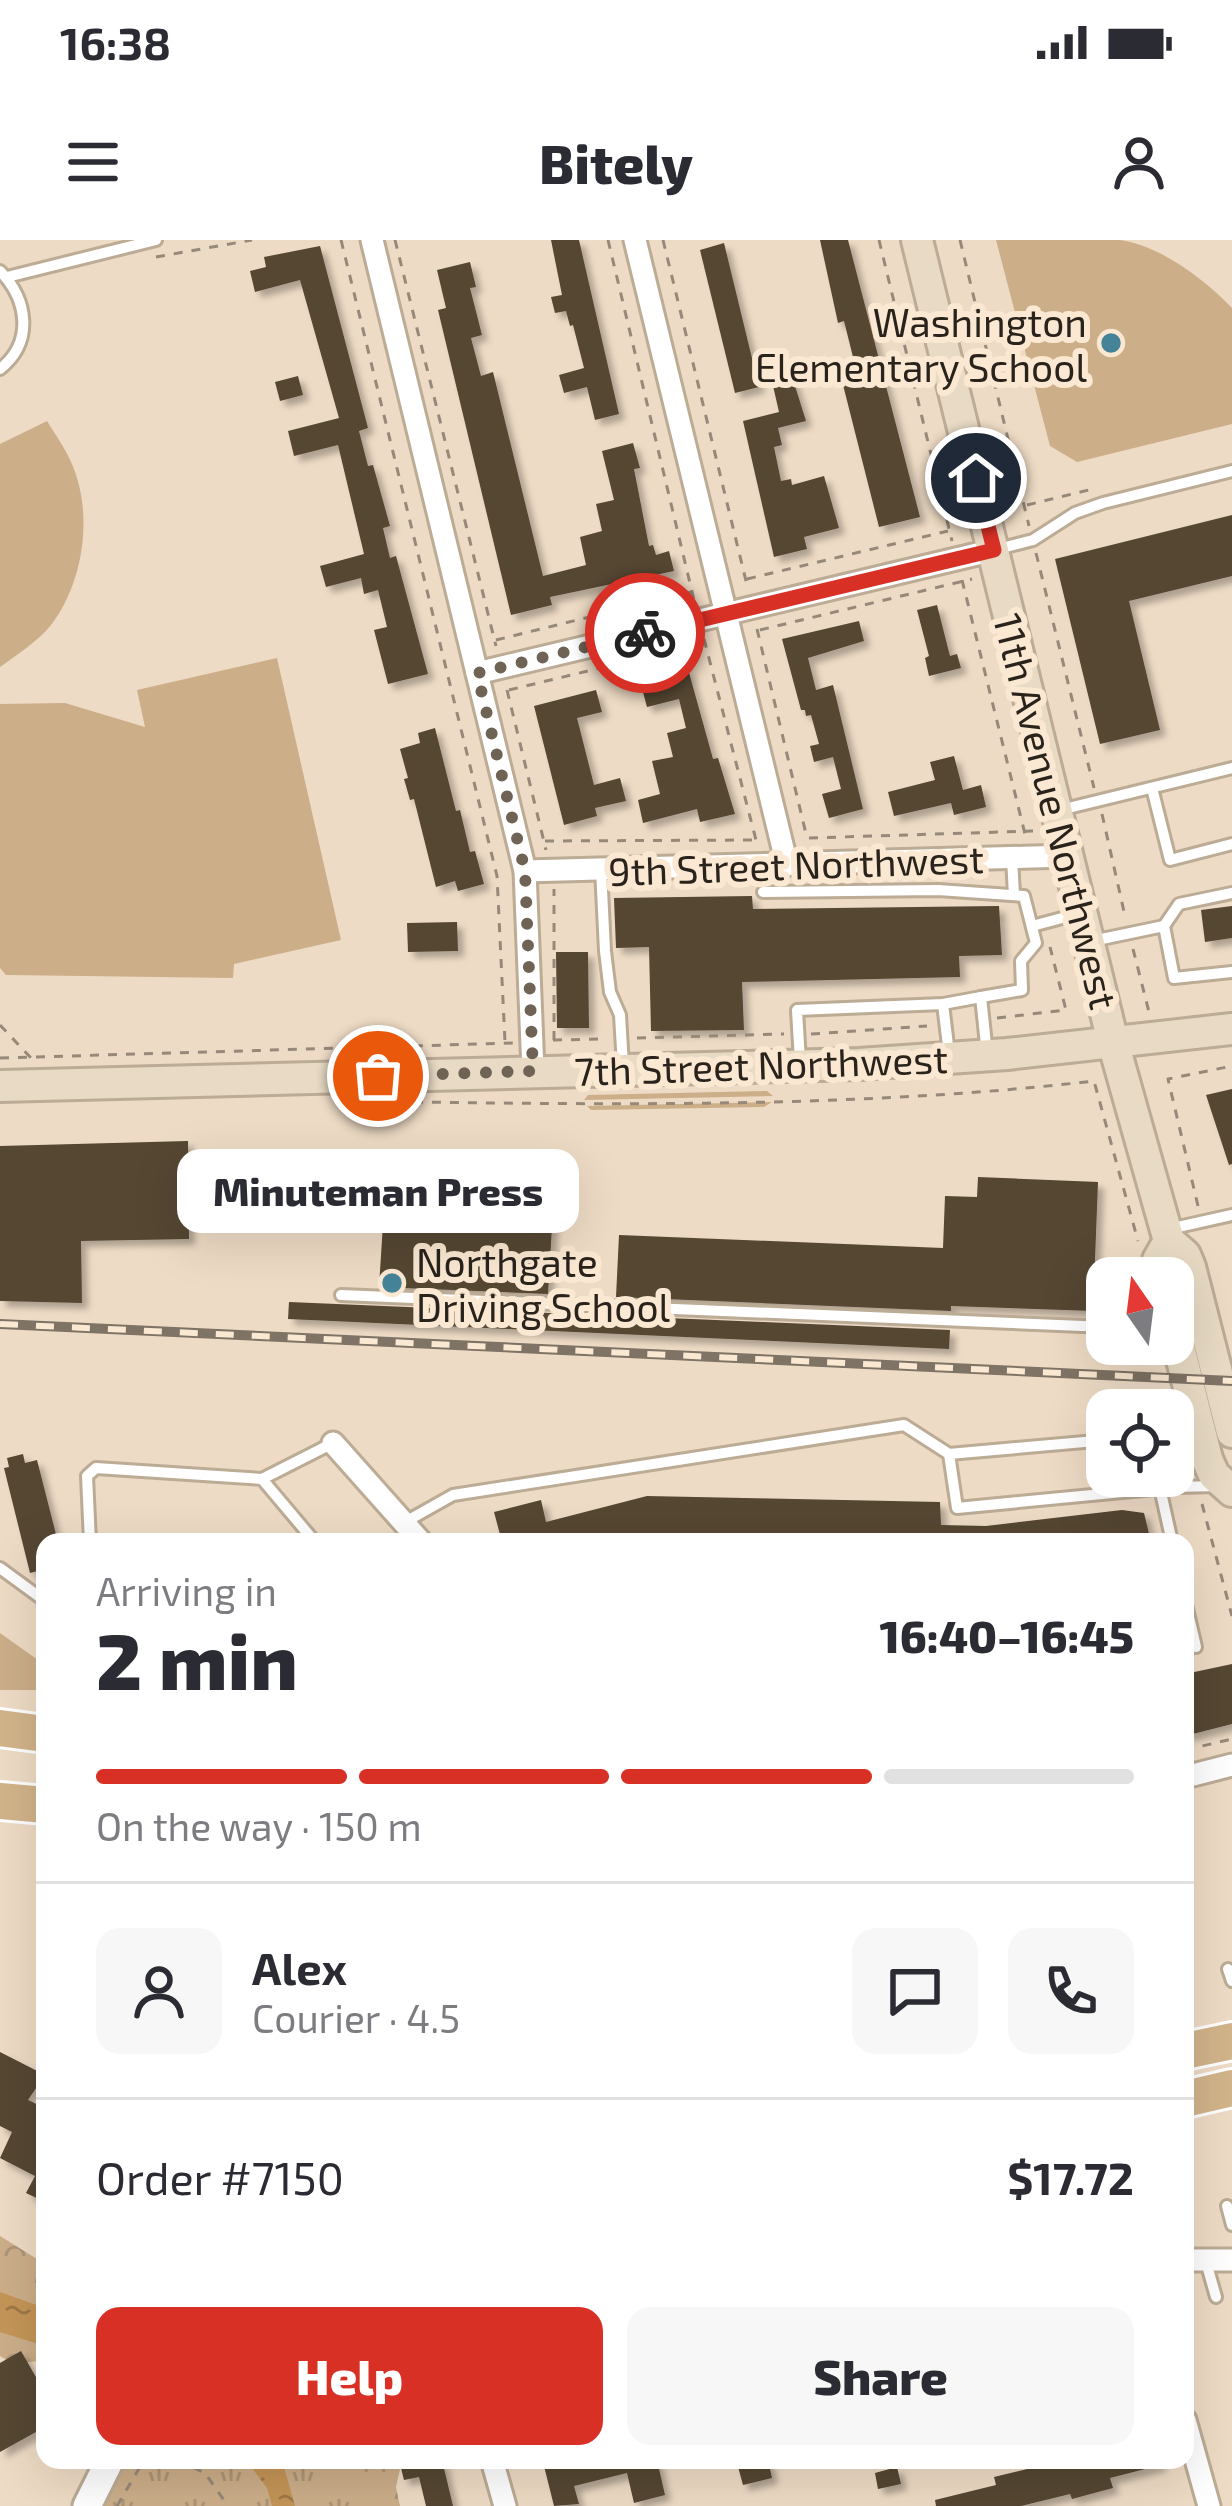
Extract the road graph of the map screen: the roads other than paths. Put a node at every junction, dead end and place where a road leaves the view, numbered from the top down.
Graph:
1 (156, 240) edge
2 (372, 240) edge
3 (635, 240) edge
4 (917, 240) edge
5 (3, 274) edge
6 (0, 369) edge
7 (1232, 471) edge
8 (994, 550) junction
9 (727, 614) junction
10 (477, 673) junction
11 (1232, 768) edge
12 (1152, 788) junction
13 (1057, 811) junction
14 (1232, 844) edge
15 (1067, 856) junction
16 (1012, 858) junction
17 (936, 860) junction
18 (857, 863) junction
19 (794, 865) junction
20 (601, 869) junction
21 (525, 871) junction
22 (859, 890) junction
23 (938, 890) junction
24 (803, 891) junction
25 (763, 892) dead end
26 (1232, 893) edge
27 (1015, 895) junction
28 (1032, 926) junction
29 (1164, 926) junction
30 (1085, 927) junction
31 (1232, 971) edge
32 (981, 997) junction
33 (943, 1004) junction
34 (1232, 1030) edge
35 (1113, 1042) junction
36 (987, 1055) junction
37 (949, 1058) junction
38 (800, 1066) junction
39 (623, 1069) junction
40 (533, 1071) junction
41 (0, 1086) edge
42 (1232, 1215) edge
43 (1157, 1237) junction
44 (1158, 1257) edge
45 (341, 1295) dead end
46 (1086, 1326) edge
47 (1183, 1365) edge
48 (1232, 1432) edge
49 (1086, 1442) edge
50 (333, 1443) joint
51 (949, 1454) junction
52 (262, 1479) junction
53 (1194, 1484) edge
54 (1230, 1488) edge
55 (1086, 1495) edge
56 (1162, 1497) edge
57 (90, 1533) edge
58 (308, 1533) edge
59 (412, 1533) edge
60 (418, 1533) edge
61 (1170, 1533) edge
62 (0, 1568) edge
63 (36, 1594) edge
64 (1194, 1638) edge
65 (1196, 1647) dead end
66 (0, 1728) edge
67 (36, 1733) edge
68 (1232, 1765) edge
69 (1194, 1775) edge
70 (0, 1801) edge
71 (36, 1804) edge
72 (1231, 2041) edge
73 (1194, 2048) edge
74 (1232, 2088) edge
75 (1194, 2097) edge
76 (1227, 2206) dead end
77 (1232, 2225) edge
78 (1195, 2259) edge
79 (1232, 2260) edge
80 (1216, 2296) dead end
81 (1194, 2452) edge
82 (106, 2469) edge
83 (495, 2469) edge
84 (87, 2506) edge
85 (505, 2506) edge
86 (1209, 2506) edge

1 - 5 lane
2 - 10 street
3 - 9 street
4 - 8 main road, 11th Avenue Northwest
5 - 6 lane
7 - 8 lane
8 - 9 street
8 - 13 main road, 11th Avenue Northwest
9 - 10 street
9 - 19 street
10 - 21 street
11 - 12 lane
12 - 13 lane
12 - 14 lane
13 - 15 main road, 11th Avenue Northwest
15 - 16 street, 9th Street Northwest
15 - 30 main road, 11th Avenue Northwest
16 - 17 street, 9th Street Northwest
16 - 27 lane
17 - 18 street, 9th Street Northwest
17 - 23 lane
18 - 19 street, 9th Street Northwest
18 - 22 lane
19 - 20 street, 9th Street Northwest
19 - 24 lane
20 - 21 street, 9th Street Northwest
20 - 39 lane
21 - 40 street
22 - 23 lane
22 - 24 lane
23 - 27 lane
24 - 25 lane
26 - 29 lane
27 - 28 lane
28 - 30 lane
28 - 32 lane
29 - 30 lane
29 - 31 lane
30 - 35 main road, 11th Avenue Northwest
32 - 33 lane
32 - 36 lane
33 - 37 lane
33 - 38 lane
34 - 35 main road, 7th Street Northwest
35 - 36 main road, 7th Street Northwest
35 - 43 main road, 11th Avenue Northwest
36 - 37 main road, 7th Street Northwest
37 - 38 main road, 7th Street Northwest
38 - 39 main road, 7th Street Northwest
39 - 40 main road, 7th Street Northwest
40 - 41 main road, 7th Street Northwest
42 - 43 lane
43 - 44 main road, 11th Avenue Northwest
43 - 48 main road, 11th Avenue Northwest
45 - 46 lane
47 - 54 main road
49 - 51 lane
50 - 52 lane
50 - 59 street
51 - 55 lane
51 - 60 lane
52 - 57 lane
52 - 58 lane
53 - 54 lane
56 - 61 lane
62 - 63 lane
64 - 65 lane
66 - 67 main road
68 - 69 street
70 - 71 main road
72 - 73 main road
74 - 75 main road
76 - 77 lane
78 - 79 street
78 - 80 lane
81 - 86 street
82 - 84 street
83 - 85 street

